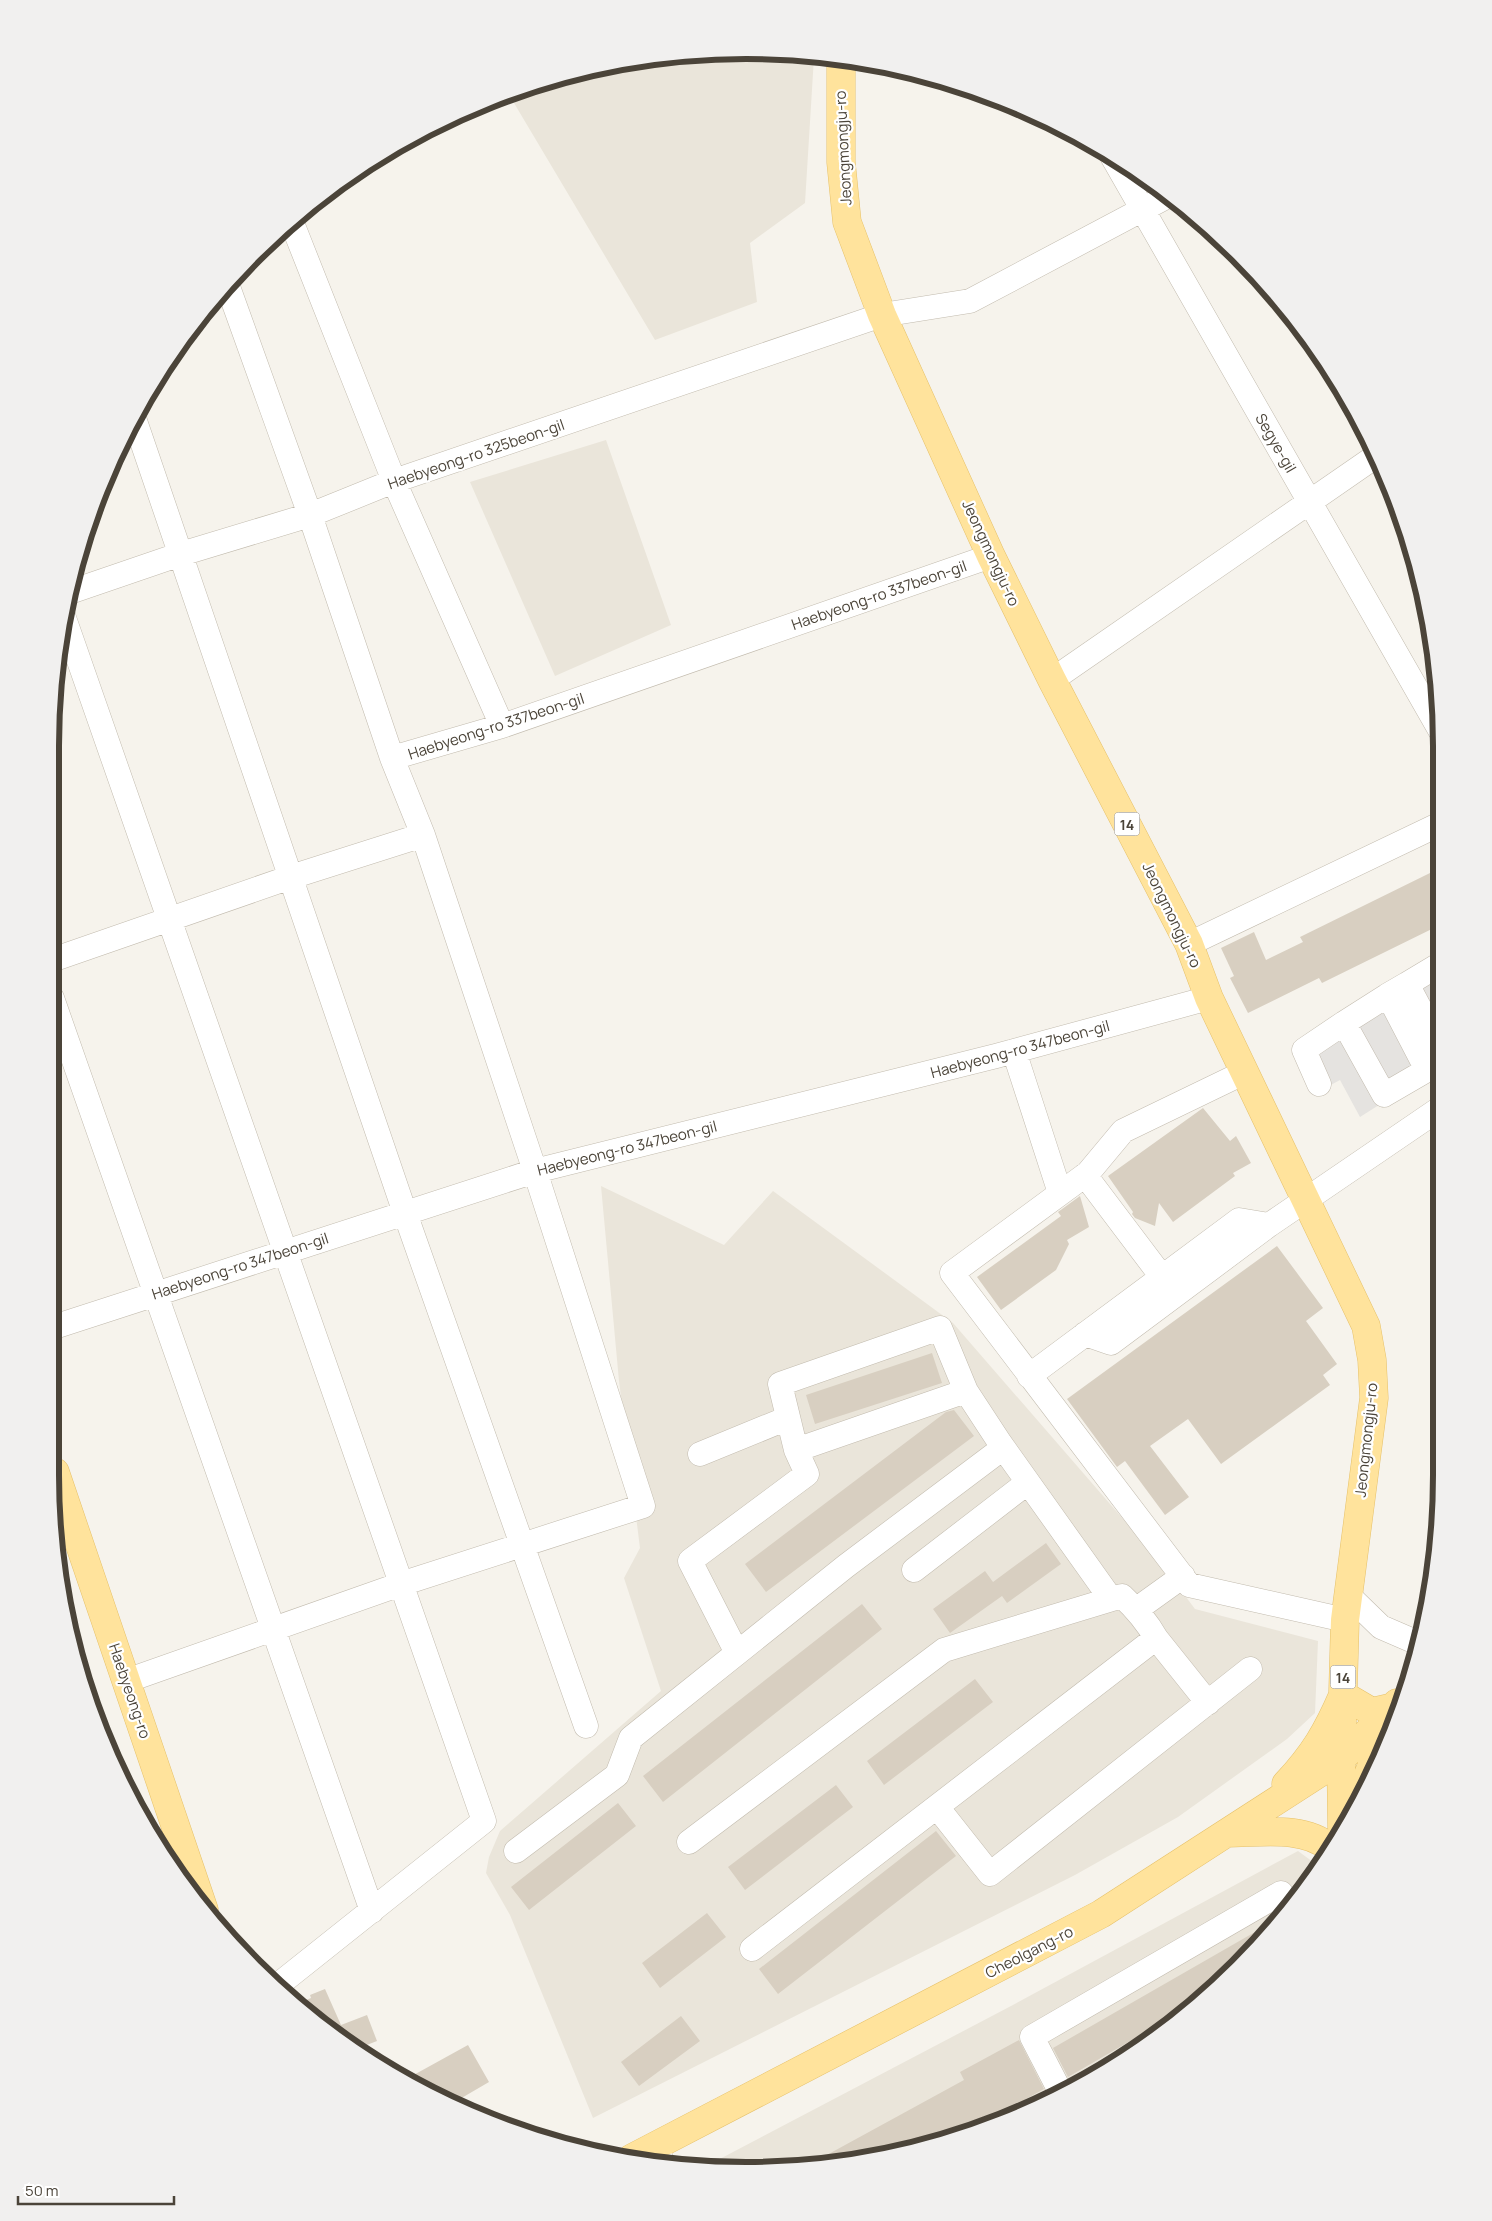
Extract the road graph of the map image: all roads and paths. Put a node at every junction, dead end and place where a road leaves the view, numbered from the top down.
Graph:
1 (841, 66) edge
2 (1120, 170) edge
3 (1162, 199) edge
4 (1143, 210) junction
5 (294, 228) edge
6 (230, 292) edge
7 (882, 315) junction
8 (137, 428) edge
9 (1370, 460) edge
10 (394, 481) junction
11 (1310, 502) junction
12 (310, 516) junction
13 (181, 554) junction
14 (991, 556) junction
15 (77, 590) edge
16 (69, 632) edge
17 (1052, 680) junction
18 (1432, 717) edge
19 (502, 726) junction
20 (392, 758) junction
21 (1433, 827) edge
22 (423, 836) junction
23 (291, 877) junction
24 (169, 920) junction
25 (1189, 944) junction
26 (59, 958) edge
27 (1433, 968) edge
28 (1397, 990) junction
29 (1209, 998) junction
30 (59, 1018) edge
31 (1344, 1024) junction
32 (1014, 1051) junction
33 (1433, 1054) edge
34 (1433, 1066) edge
35 (1244, 1073) junction
36 (1319, 1084) dead end
37 (1433, 1113) edge
38 (535, 1171) junction
39 (1085, 1175) junction
40 (1060, 1193) junction
41 (1305, 1202) junction
42 (405, 1213) junction
43 (1269, 1225) junction
44 (284, 1252) junction
45 (1162, 1277) junction
46 (154, 1294) junction
47 (59, 1325) edge
48 (1086, 1334) junction
49 (1029, 1376) junction
50 (966, 1391) junction
51 (788, 1418) junction
52 (1003, 1448) junction
53 (796, 1450) junction
54 (700, 1454) dead end
55 (1028, 1483) junction
56 (59, 1484) edge
57 (522, 1544) junction
58 (914, 1570) dead end
59 (1182, 1576) junction
60 (401, 1584) junction
61 (1112, 1599) junction
62 (1346, 1607) junction
63 (1136, 1609) junction
64 (272, 1630) junction
65 (1156, 1638) junction
66 (1413, 1641) edge
67 (737, 1653) junction
68 (1250, 1669) dead end
69 (126, 1681) junction
70 (1343, 1695) junction
71 (1208, 1703) junction
72 (1393, 1706) edge
73 (1392, 1709) edge
74 (586, 1726) dead end
75 (1341, 1759) junction
76 (937, 1807) junction
77 (1264, 1809) junction
78 (1342, 1817) edge
79 (1227, 1833) junction
80 (689, 1842) dead end
81 (1326, 1844) edge
82 (516, 1851) dead end
83 (196, 1886) edge
84 (1281, 1893) dead end
85 (372, 1911) junction
86 (752, 1949) dead end
87 (282, 1982) edge
88 (1059, 2086) edge
89 (651, 2155) edge

1 - 7 main road, Jeongmongju-ro / 14
2 - 4 street, Segye-gil
3 - 4 street, Haebyeong-ro 325beon-gil
4 - 7 street, Haebyeong-ro 325beon-gil
4 - 11 street, Segye-gil
5 - 10 street
6 - 12 street
7 - 10 street, Haebyeong-ro 325beon-gil
7 - 14 main road, Jeongmongju-ro / 14
8 - 13 street
9 - 11 street
10 - 12 street, Haebyeong-ro 325beon-gil
10 - 19 street
11 - 17 street
11 - 18 street, Segye-gil
12 - 13 street, Haebyeong-ro 325beon-gil
12 - 20 street
13 - 15 street, Haebyeong-ro 325beon-gil
13 - 23 street
14 - 17 main road, Jeongmongju-ro / 14
14 - 19 street, Haebyeong-ro 337beon-gil
16 - 24 street
17 - 25 main road, Jeongmongju-ro / 14
19 - 20 street, Haebyeong-ro 337beon-gil
20 - 22 street, Haebyeong-ro 337beon-gil
21 - 25 street
22 - 23 street
22 - 38 street, Haebyeong-ro 337beon-gil
23 - 24 street
23 - 42 street
24 - 26 street
24 - 44 street
25 - 29 main road, Jeongmongju-ro / 14
27 - 28 street
28 - 31 street
28 - 33 street
29 - 32 street, Haebyeong-ro 347beon-gil
29 - 35 main road, Jeongmongju-ro / 14
30 - 46 street
31 - 34 street
31 - 36 street
32 - 38 street, Haebyeong-ro 347beon-gil
32 - 40 street
35 - 39 street
35 - 41 main road, Jeongmongju-ro / 14
37 - 41 street
38 - 42 street, Haebyeong-ro 347beon-gil
38 - 57 street, Haebyeong-ro 337beon-gil
39 - 40 street
39 - 45 street
40 - 49 street
41 - 43 street
41 - 62 main road, Jeongmongju-ro / 14
42 - 44 street, Haebyeong-ro 347beon-gil
42 - 57 street
43 - 45 street
43 - 48 street
44 - 46 street, Haebyeong-ro 347beon-gil
44 - 60 street
45 - 48 street
46 - 47 street, Haebyeong-ro 347beon-gil
46 - 64 street
48 - 49 street
49 - 59 street
50 - 51 street
50 - 52 street
50 - 53 street
51 - 53 street
51 - 54 street
52 - 55 street
52 - 67 street
53 - 67 street
55 - 58 street
55 - 61 street
56 - 69 main road, Haebyeong-ro
57 - 60 street
57 - 74 street
59 - 62 street
59 - 63 street
60 - 64 street
60 - 85 street
61 - 63 street
61 - 80 street
62 - 66 street
62 - 70 main road, Jeongmongju-ro / 14
63 - 65 street
64 - 69 street
64 - 85 street
65 - 71 street
65 - 76 street
67 - 82 street
68 - 71 street
69 - 83 main road, Haebyeong-ro
70 - 72 main road
70 - 75 main road, Jeongmongju-ro / 14
70 - 77 main road
71 - 76 street
73 - 75 main road, Cheolgang-ro
75 - 77 main road, Cheolgang-ro
75 - 78 main road, Jeongmongju-ro / 14
76 - 86 street
77 - 79 main road, Cheolgang-ro
79 - 81 main road
79 - 89 main road, Cheolgang-ro
84 - 88 street
85 - 87 street

